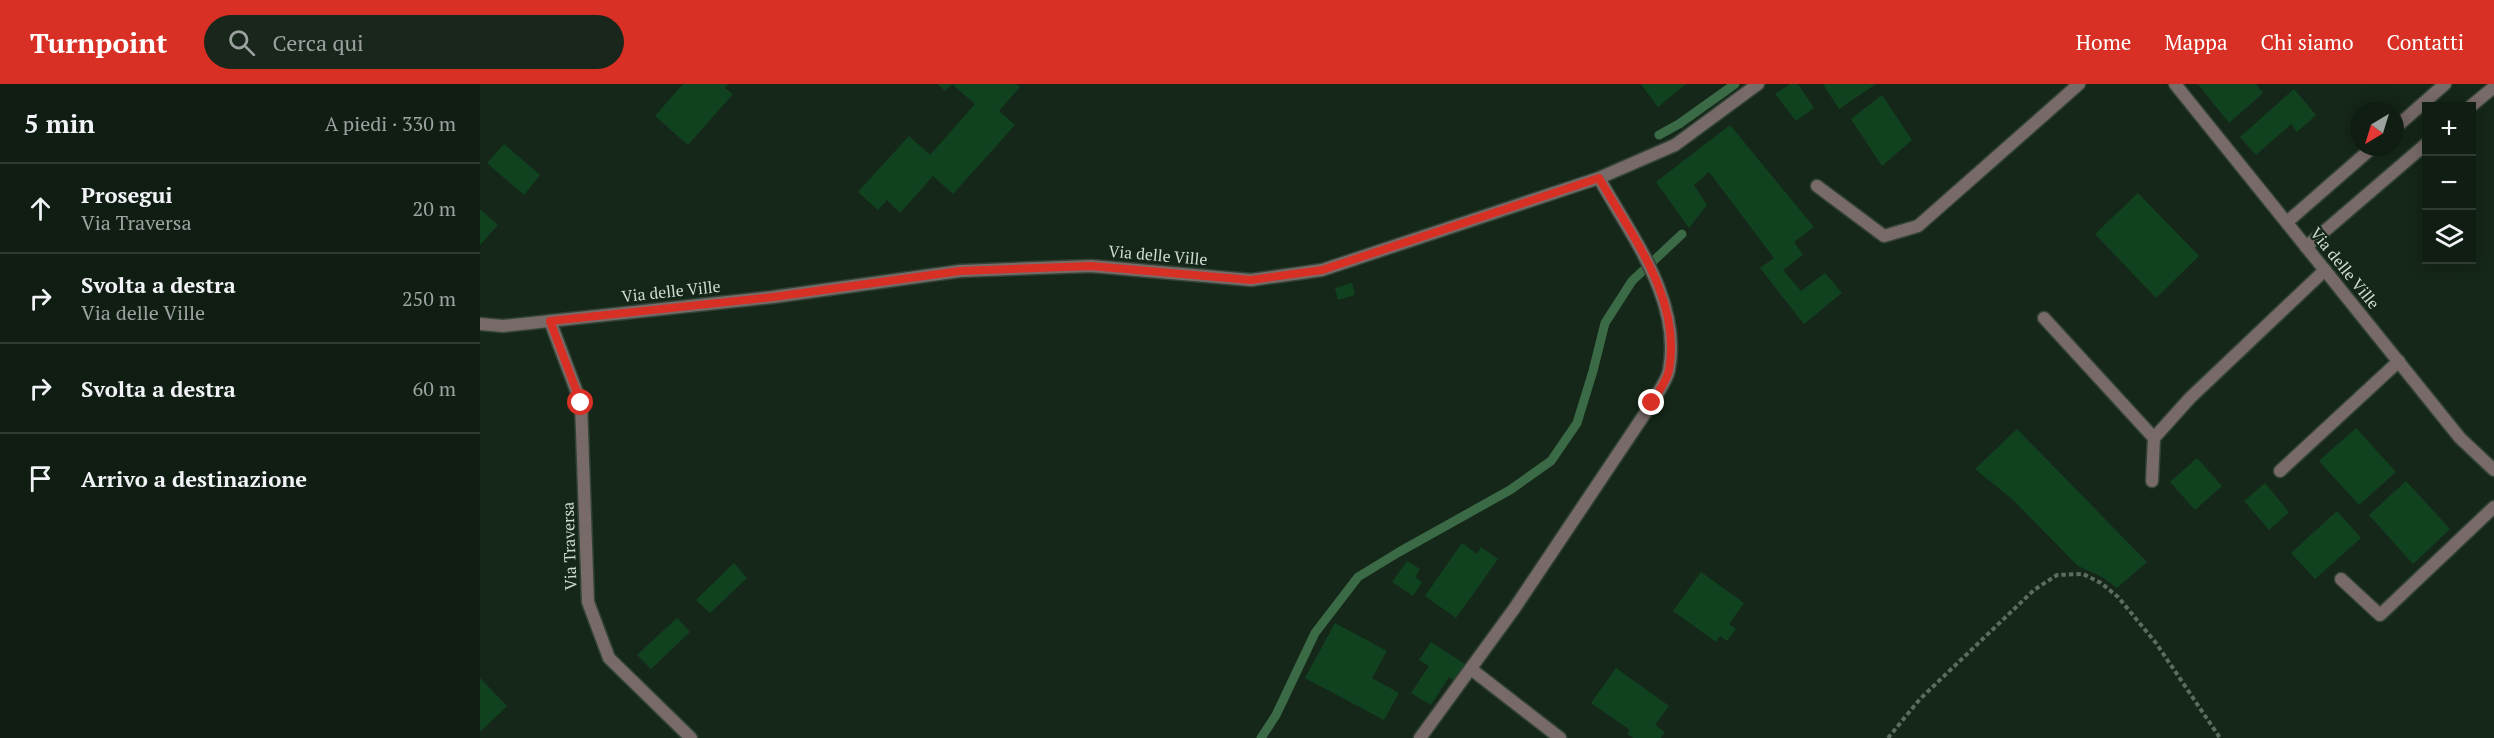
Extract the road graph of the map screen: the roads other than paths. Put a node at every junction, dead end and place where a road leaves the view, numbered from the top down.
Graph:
1 (1758, 84) edge
2 (2079, 84) edge
3 (2175, 84) edge
4 (2445, 84) edge
5 (2494, 87) edge
6 (2476, 102) edge
7 (2404, 120) edge
8 (2422, 148) edge
9 (2363, 156) edge
10 (1599, 178) junction
11 (1817, 186) dead end
12 (2287, 222) junction
13 (2307, 247) junction
14 (2325, 270) junction
15 (2044, 318) dead end
16 (550, 321) junction
17 (480, 324) edge
18 (2399, 361) junction
19 (2154, 438) junction
20 (2494, 470) edge
21 (2280, 471) dead end
22 (2152, 482) dead end
23 (2494, 507) edge
24 (2341, 579) dead end
25 (1471, 669) junction
26 (691, 738) edge
27 (1420, 738) edge
28 (1560, 738) edge

1 - 10 street, Via delle Ville
2 - 11 street
3 - 12 street, Via delle Ville
4 - 7 street
5 - 6 street
8 - 13 street
9 - 12 street
10 - 16 street, Via delle Ville
10 - 25 street
12 - 13 street, Via delle Ville
13 - 14 street, Via delle Ville
14 - 18 street, Via delle Ville
14 - 19 street
15 - 19 street
16 - 17 street, Via delle Ville
16 - 26 street, Via Traversa
18 - 20 street, Via delle Ville
18 - 21 street
19 - 22 street
23 - 24 street
25 - 27 street
25 - 28 street

